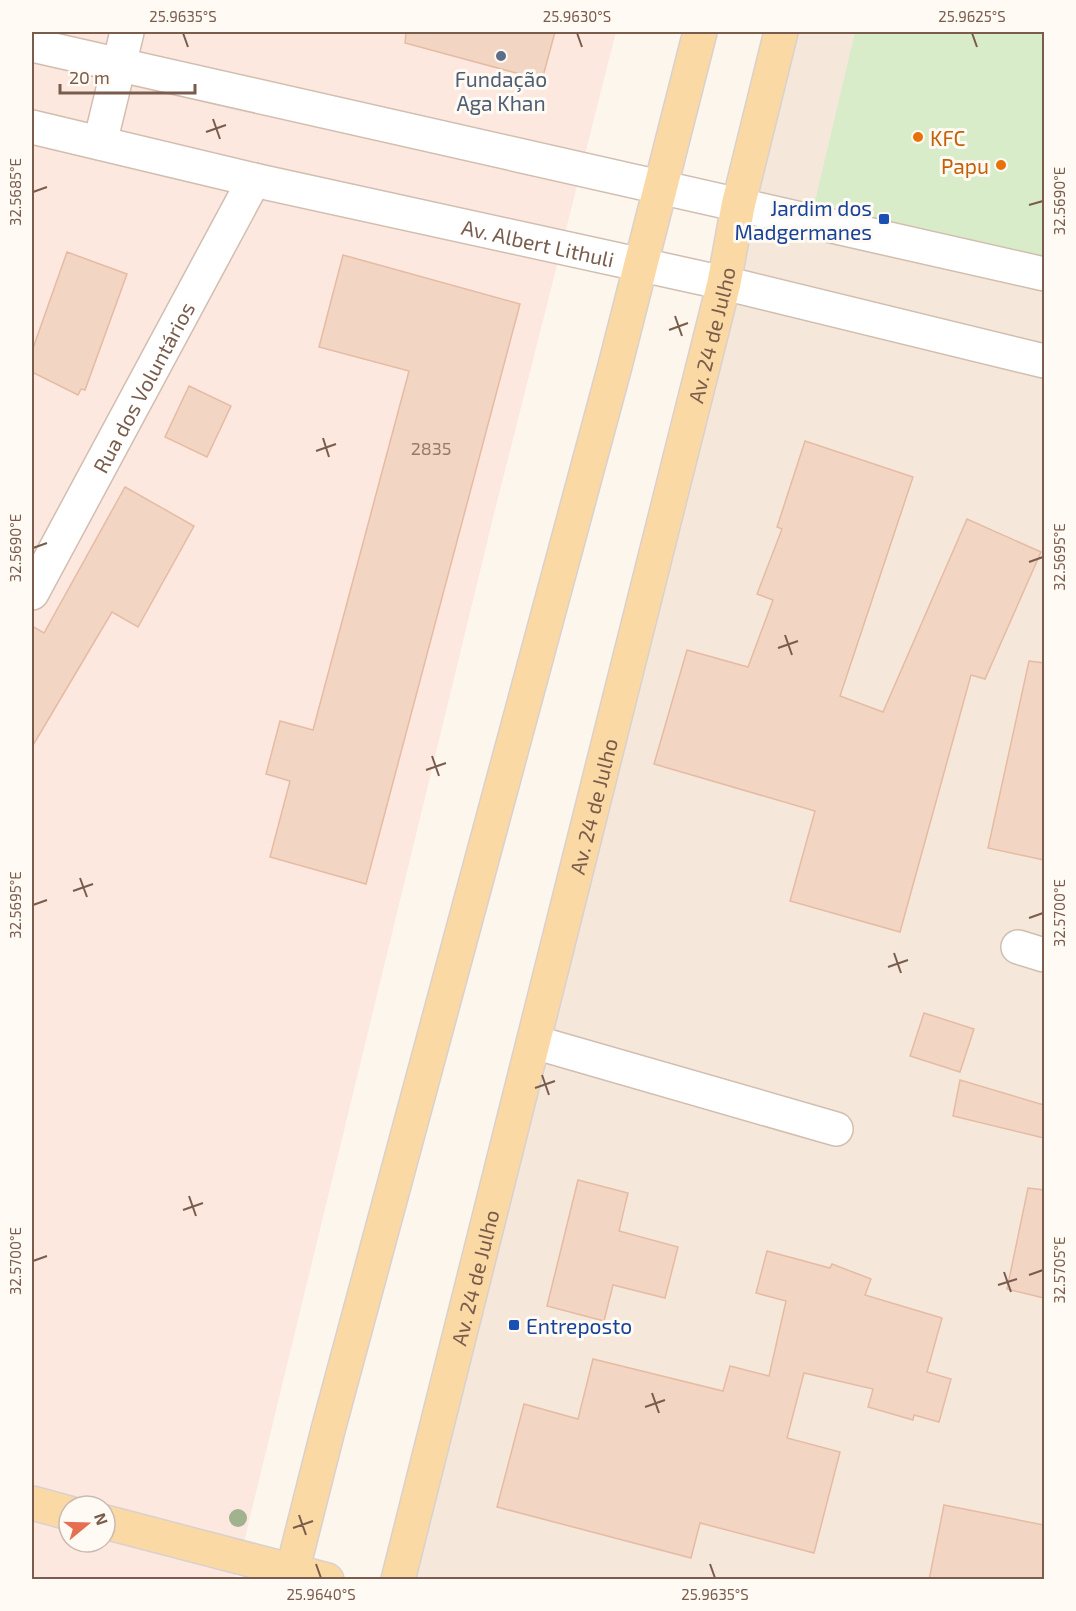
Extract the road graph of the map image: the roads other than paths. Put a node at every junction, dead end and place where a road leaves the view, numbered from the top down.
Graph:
1 (127, 32) edge
2 (700, 32) edge
3 (781, 32) edge
4 (32, 45) edge
5 (119, 65) junction
6 (32, 127) edge
7 (100, 143) junction
8 (254, 180) junction
9 (661, 188) junction
10 (738, 206) junction
11 (642, 265) junction
12 (1044, 274) edge
13 (724, 283) junction
14 (1044, 361) edge
15 (32, 593) edge
16 (534, 1042) junction
17 (836, 1129) dead end
18 (32, 1503) edge
19 (57, 1510) edge
20 (117, 1525) edge
21 (292, 1575) edge
22 (327, 1580) edge
23 (398, 1580) edge

1 - 5 street
2 - 9 main road
3 - 10 main road, Av. 24 de Julho
4 - 5 street
5 - 7 street
5 - 9 street
6 - 7 street, Av. Albert Lithuli
7 - 8 street, Av. Albert Lithuli
8 - 11 street, Av. Albert Lithuli
8 - 15 street, Rua dos Voluntários
9 - 10 street
9 - 11 main road
10 - 12 street
10 - 13 main road, Av. 24 de Julho
11 - 13 street, Av. Albert Lithuli
11 - 21 main road
13 - 14 street, Av. Albert Lithuli
13 - 16 main road, Av. 24 de Julho
16 - 17 street
16 - 23 main road, Av. 24 de Julho
18 - 19 main road
20 - 21 main road
21 - 22 main road

